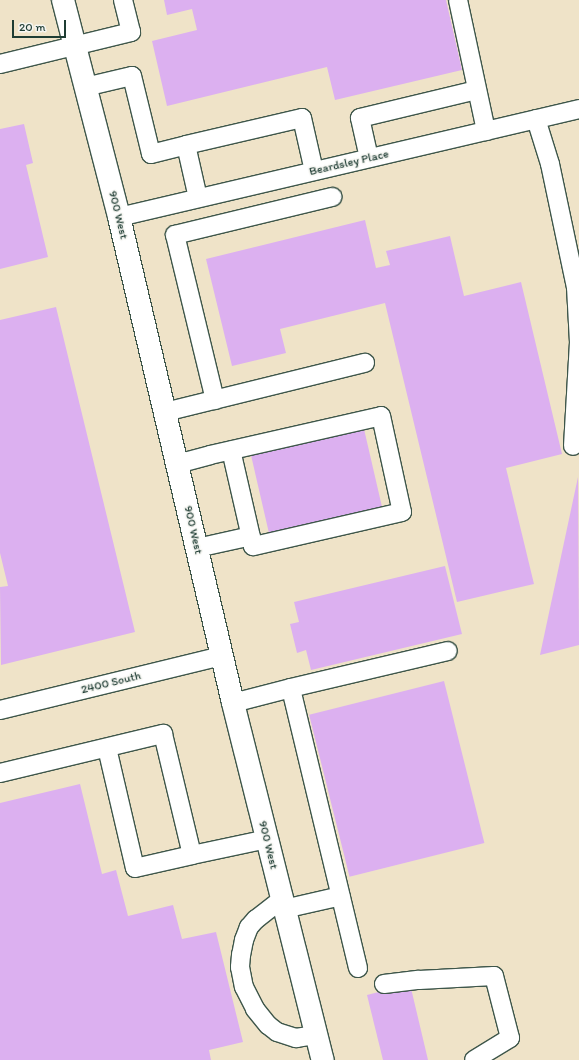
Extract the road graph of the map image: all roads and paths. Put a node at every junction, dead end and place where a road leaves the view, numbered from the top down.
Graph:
1 (63, 0) edge
2 (123, 0) edge
3 (458, 0) edge
4 (74, 46) junction
5 (0, 64) edge
6 (85, 88) junction
7 (477, 90) junction
8 (579, 109) edge
9 (536, 119) junction
10 (486, 131) junction
11 (186, 145) junction
12 (369, 158) junction
13 (314, 171) junction
14 (332, 197) dead end
15 (198, 198) junction
16 (119, 217) junction
17 (365, 363) dead end
18 (215, 400) junction
19 (165, 412) junction
20 (573, 446) dead end
21 (231, 450) junction
22 (177, 464) junction
23 (251, 536) junction
24 (197, 548) junction
25 (448, 651) dead end
26 (222, 656) junction
27 (291, 688) junction
28 (233, 703) junction
29 (0, 710) edge
30 (107, 748) junction
31 (0, 773) edge
32 (267, 839) junction
33 (192, 855) junction
34 (341, 896) junction
35 (283, 904) junction
36 (358, 968) dead end
37 (384, 984) dead end
38 (316, 1035) junction
39 (322, 1060) edge
40 (474, 1060) edge

1 - 4 main road, 900 West
2 - 4 street
3 - 7 street
4 - 5 street
4 - 6 main road, 900 West
6 - 11 street
6 - 16 main road, 900 West
7 - 10 street
7 - 12 street
8 - 9 street, Beardsley Place
9 - 10 street, Beardsley Place
9 - 20 street
10 - 12 street, Beardsley Place
11 - 13 street
11 - 15 street
12 - 13 street, Beardsley Place
13 - 15 street, Beardsley Place
14 - 18 street
15 - 16 street, Beardsley Place
16 - 19 main road, 900 West
17 - 18 street
18 - 19 street
19 - 22 main road, 900 West
21 - 22 street
21 - 23 street
21 - 23 street
22 - 24 main road, 900 West
23 - 24 street
24 - 26 main road, 900 West
25 - 27 street
26 - 28 main road, 900 West
26 - 29 street, 2400 South
27 - 28 street
27 - 34 street
28 - 32 main road, 900 West
30 - 31 street
30 - 33 street
30 - 33 street
32 - 33 street
32 - 35 main road, 900 West
34 - 35 street
34 - 36 street
35 - 38 main road, 900 West
35 - 38 street
37 - 40 street
38 - 39 main road, 900 West

